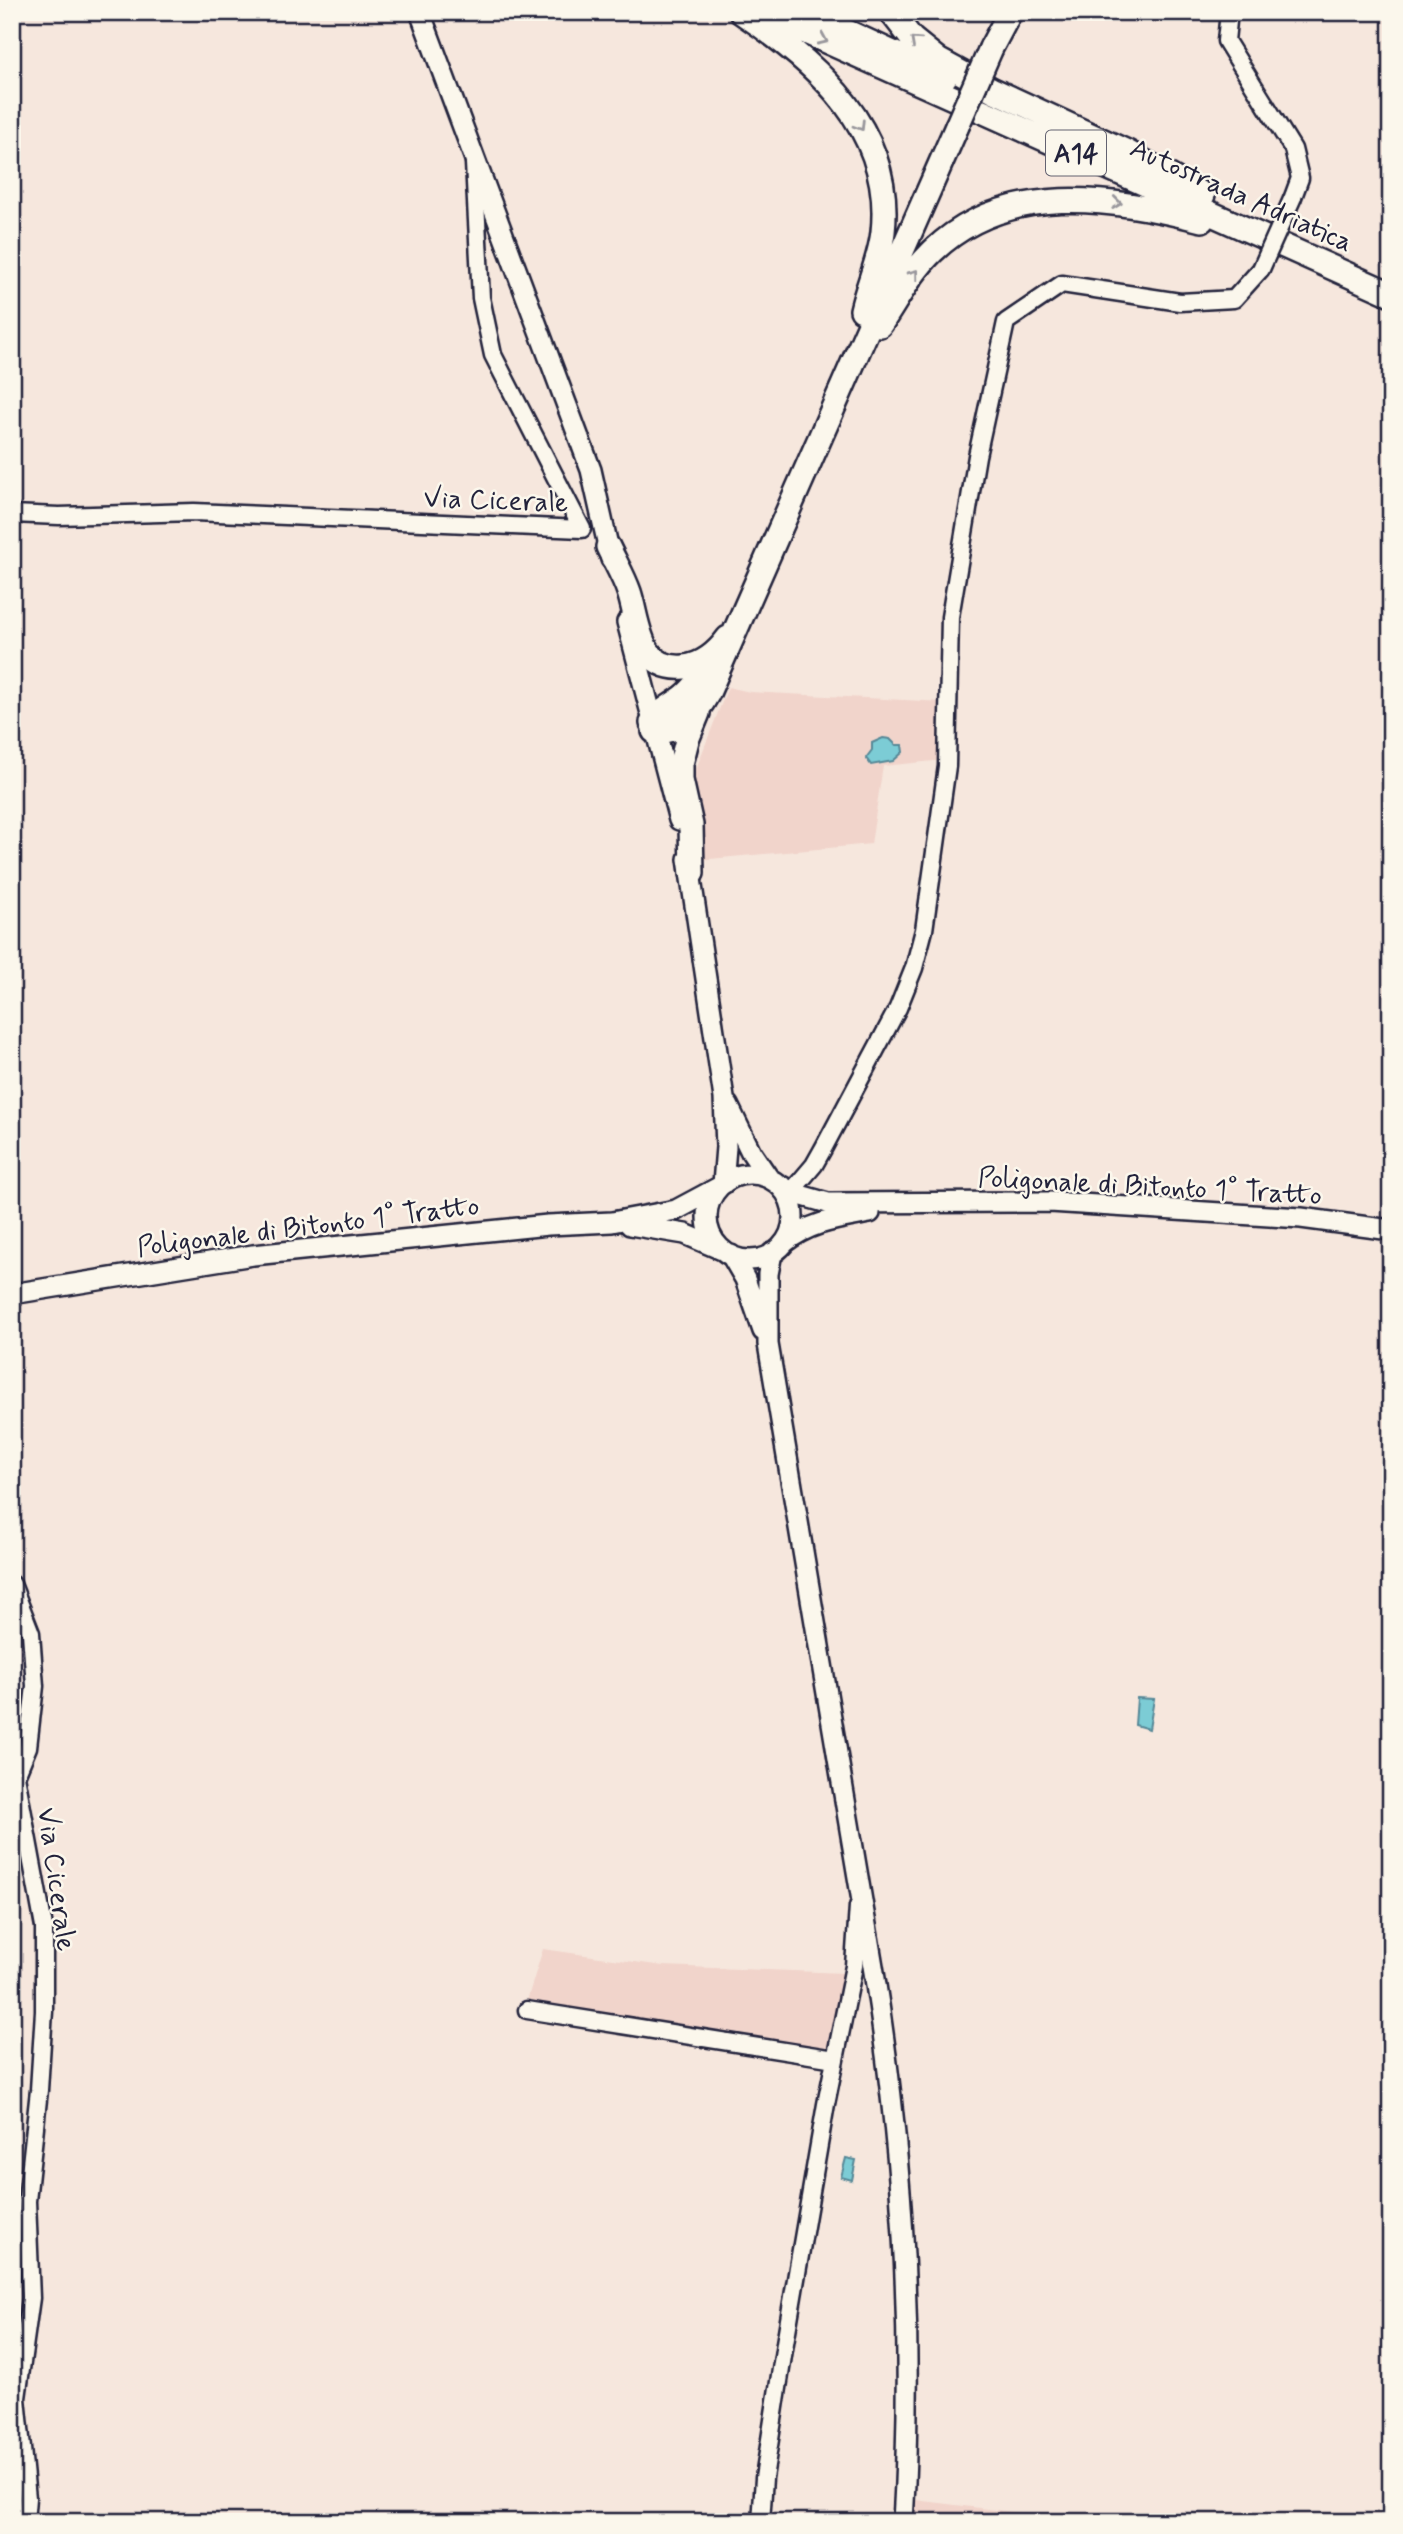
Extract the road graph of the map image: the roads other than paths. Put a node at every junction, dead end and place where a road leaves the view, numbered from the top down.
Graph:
1 (420, 12) edge
2 (741, 12) edge
3 (761, 12) edge
4 (804, 12) edge
5 (891, 12) edge
6 (1010, 12) edge
7 (1229, 12) edge
8 (474, 154) junction
9 (1212, 200) junction
10 (1263, 236) junction
11 (1391, 280) edge
12 (1391, 294) edge
13 (848, 371) junction
14 (12, 514) edge
15 (608, 547) junction
16 (736, 627) junction
17 (720, 649) junction
18 (702, 705) junction
19 (653, 727) junction
20 (692, 873) junction
21 (724, 1098) junction
22 (779, 1184) junction
23 (721, 1185) junction
24 (905, 1204) junction
25 (612, 1222) junction
26 (1391, 1230) edge
27 (778, 1248) junction
28 (728, 1253) junction
29 (12, 1294) edge
30 (768, 1345) junction
31 (12, 1584) edge
32 (859, 1886) junction
33 (527, 2010) dead end
34 (835, 2059) junction
35 (25, 2522) edge
36 (761, 2522) edge
37 (903, 2522) edge

1 - 8 main road
2 -> 13 highway, A14
3 -> 10 highway, Autostrada Adriatica / A14
4 - 9 highway, Autostrada Adriatica / A14
9 -> 5 highway, A14
6 - 13 highway, A14, bridge
7 - 22 street, bridge
8 - 14 street, Via Cicerale
8 - 15 main road
9 - 11 highway, Autostrada Adriatica / A14
10 - 12 highway, Autostrada Adriatica / A14
13 -> 10 highway, A14
13 - 16 highway, A14
15 - 17 highway
15 - 19 main road
16 - 17 highway
16 - 18 highway
17 - 19 highway
18 - 19 highway
18 - 20 highway
19 - 20 main road
20 - 21 main road
21 - 22 main road
21 - 23 main road
22 - 23 main road
22 - 24 main road
22 - 27 main road
23 - 25 main road
23 - 28 main road
24 - 26 main road, Poligonale di Bitonto 1° Tratto
24 - 27 main road
25 - 28 main road
25 - 29 main road, Poligonale di Bitonto 1° Tratto
27 - 28 main road
27 - 30 main road
28 - 30 main road
30 - 32 main road
31 - 35 street, Via Cicerale
32 - 34 street
32 - 37 main road
33 - 34 street
34 - 36 street

